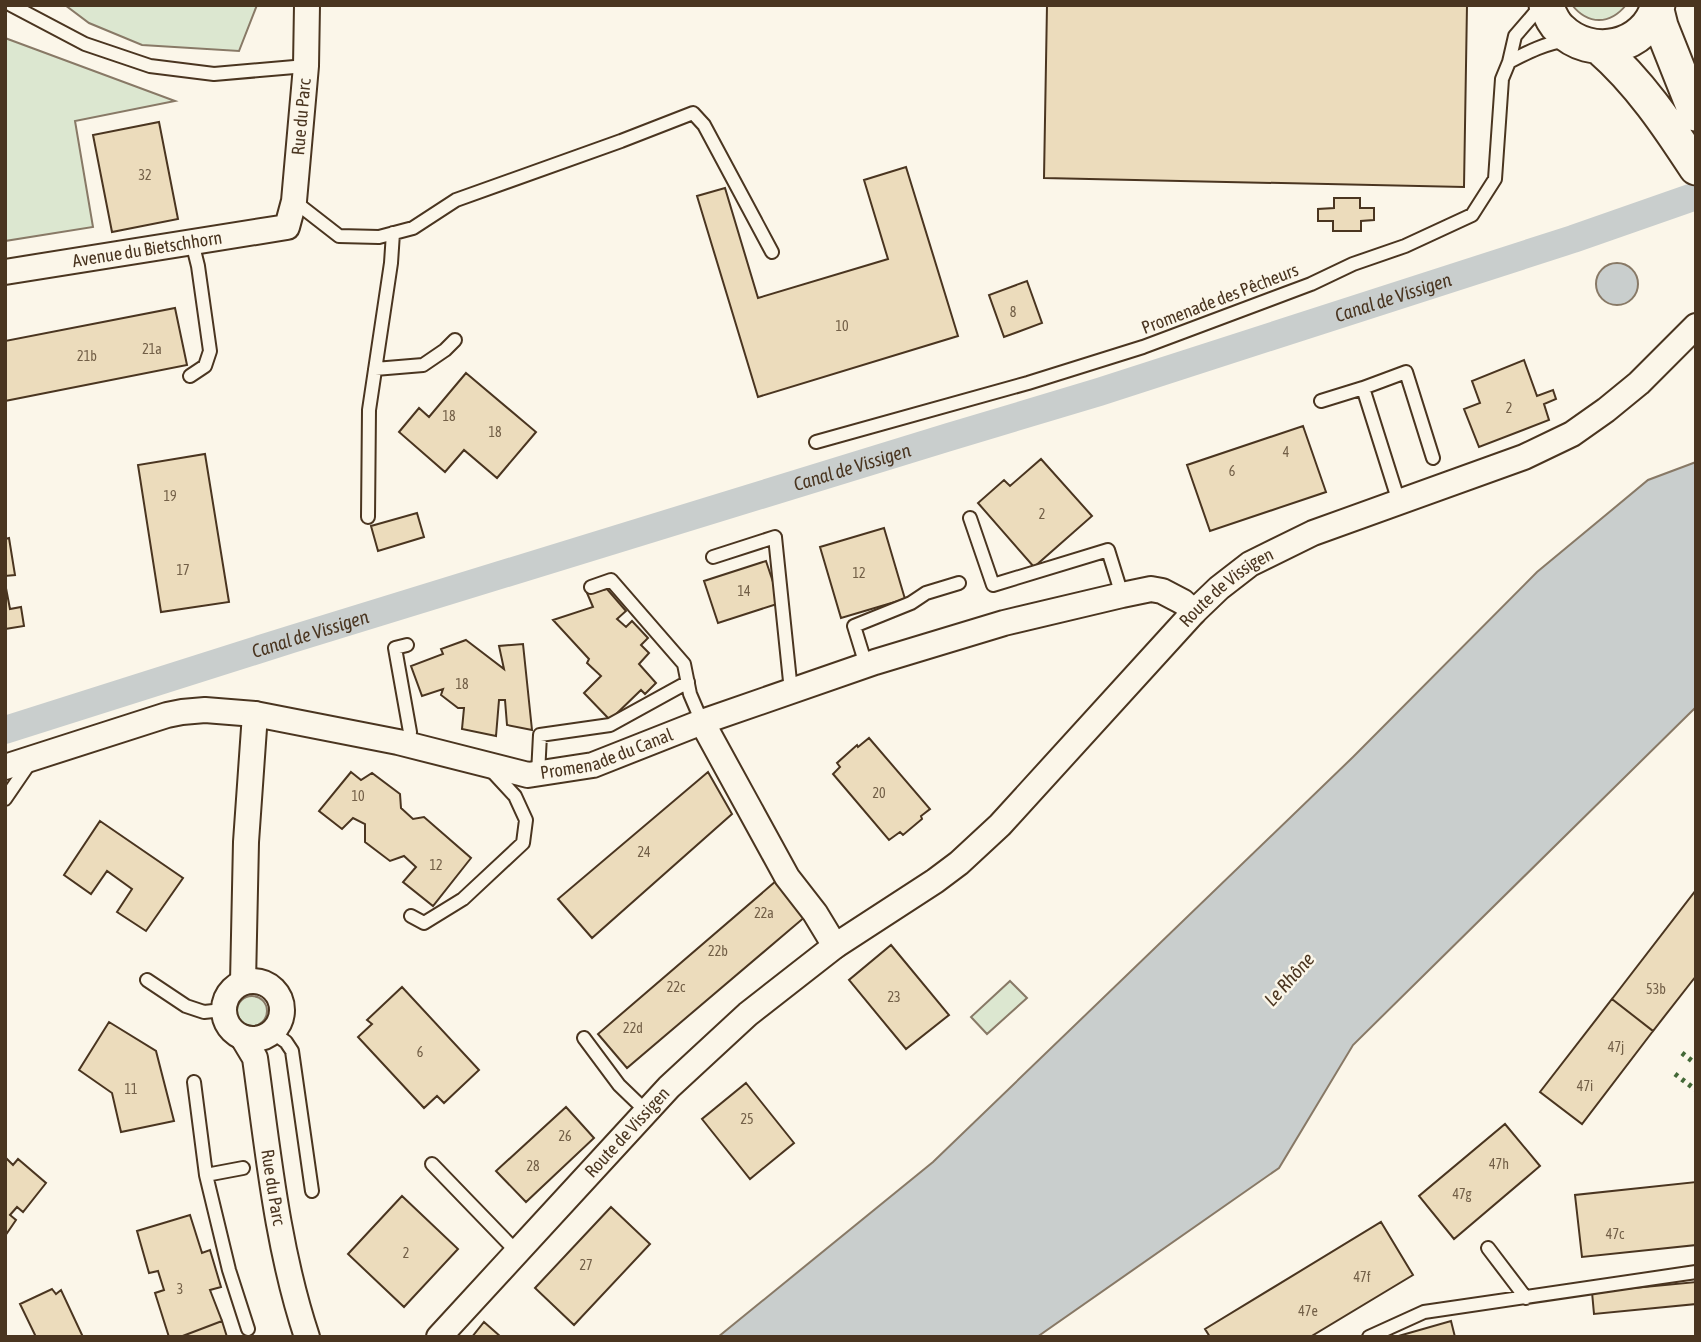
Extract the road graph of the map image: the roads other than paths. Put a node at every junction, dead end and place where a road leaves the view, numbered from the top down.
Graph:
1 (11, 5) edge
2 (307, 5) edge
3 (1540, 5) edge
4 (1546, 5) edge
5 (1658, 8) edge
6 (1586, 43) junction
7 (1509, 62) junction
8 (306, 66) junction
9 (1632, 78) junction
10 (1696, 115) edge
11 (1695, 167) edge
12 (294, 201) junction
13 (287, 227) joint
14 (393, 233) junction
15 (192, 242) junction
16 (772, 252) dead end
17 (5, 272) edge
18 (1694, 330) edge
19 (455, 340) dead end
20 (375, 369) junction
21 (190, 376) dead end
22 (1363, 388) junction
23 (1321, 401) dead end
24 (816, 442) dead end
25 (1433, 458) dead end
26 (1399, 502) junction
27 (368, 517) dead end
28 (970, 518) dead end
29 (713, 557) dead end
30 (959, 583) dead end
31 (591, 587) dead end
32 (1122, 595) junction
33 (1194, 612) junction
34 (407, 645) dead end
35 (866, 665) junction
36 (688, 682) junction
37 (791, 691) junction
38 (255, 715) junction
39 (702, 722) junction
40 (408, 744) junction
41 (33, 758) junction
42 (485, 764) junction
43 (5, 767) edge
44 (538, 774) junction
45 (5, 799) edge
46 (411, 916) dead end
47 (835, 946) junction
48 (147, 980) dead end
49 (243, 982) junction
50 (223, 1010) junction
51 (272, 1032) junction
52 (243, 1038) junction
53 (584, 1038) dead end
54 (194, 1082) dead end
55 (646, 1111) junction
56 (432, 1164) dead end
57 (243, 1168) dead end
58 (206, 1175) junction
59 (312, 1191) dead end
60 (1488, 1248) dead end
61 (517, 1252) junction
62 (1696, 1272) edge
63 (1526, 1298) junction
64 (248, 1329) dead end
65 (307, 1337) edge
66 (439, 1337) edge
67 (1369, 1337) edge

1 - 8 lane
2 - 8 street, Rue du Parc
3 - 7 lane, Promenade des Pêcheurs
4 - 6 main road
5 - 6 main road
5 - 10 main road
6 - 7 lane
6 - 9 main road
7 - 24 lane, Promenade des Pêcheurs
8 - 12 street, Rue du Parc
9 - 10 main road
9 - 11 main road
12 - 13 street, Rue du Parc
12 - 14 lane
13 - 15 street, Avenue du Bietschhorn
14 - 16 lane
14 - 20 lane
15 - 17 street, Avenue du Bietschhorn
15 - 21 lane
18 - 26 street, Route de Vissigen
19 - 20 lane
20 - 27 lane
22 - 23 lane
22 - 25 lane
22 - 26 lane
26 - 33 street, Route de Vissigen
28 - 32 lane
29 - 37 lane
30 - 35 lane
31 - 36 lane
32 - 33 street, Promenade du Canal
32 - 35 street, Promenade du Canal
33 - 47 street, Route de Vissigen
34 - 40 lane
35 - 37 street, Promenade du Canal
36 - 39 lane
36 - 44 lane
37 - 39 street, Promenade du Canal
38 - 40 street, Promenade du Canal
38 - 41 street, Promenade du Canal
38 - 49 street
39 - 44 street, Promenade du Canal
39 - 47 street
40 - 42 street, Promenade du Canal
41 - 43 street, Promenade du Canal
41 - 45 lane
42 - 44 street, Promenade du Canal
42 - 46 lane
47 - 55 street, Route de Vissigen
48 - 50 lane
49 - 50 street
49 - 51 street
50 - 52 street, Rue du Parc
51 - 52 street
51 - 59 lane
52 - 65 street, Rue du Parc
53 - 55 lane
54 - 58 lane
55 - 61 street, Route de Vissigen
56 - 61 lane
57 - 58 lane
58 - 64 lane
60 - 63 lane
61 - 66 street, Route de Vissigen
62 - 63 lane
63 - 67 lane

